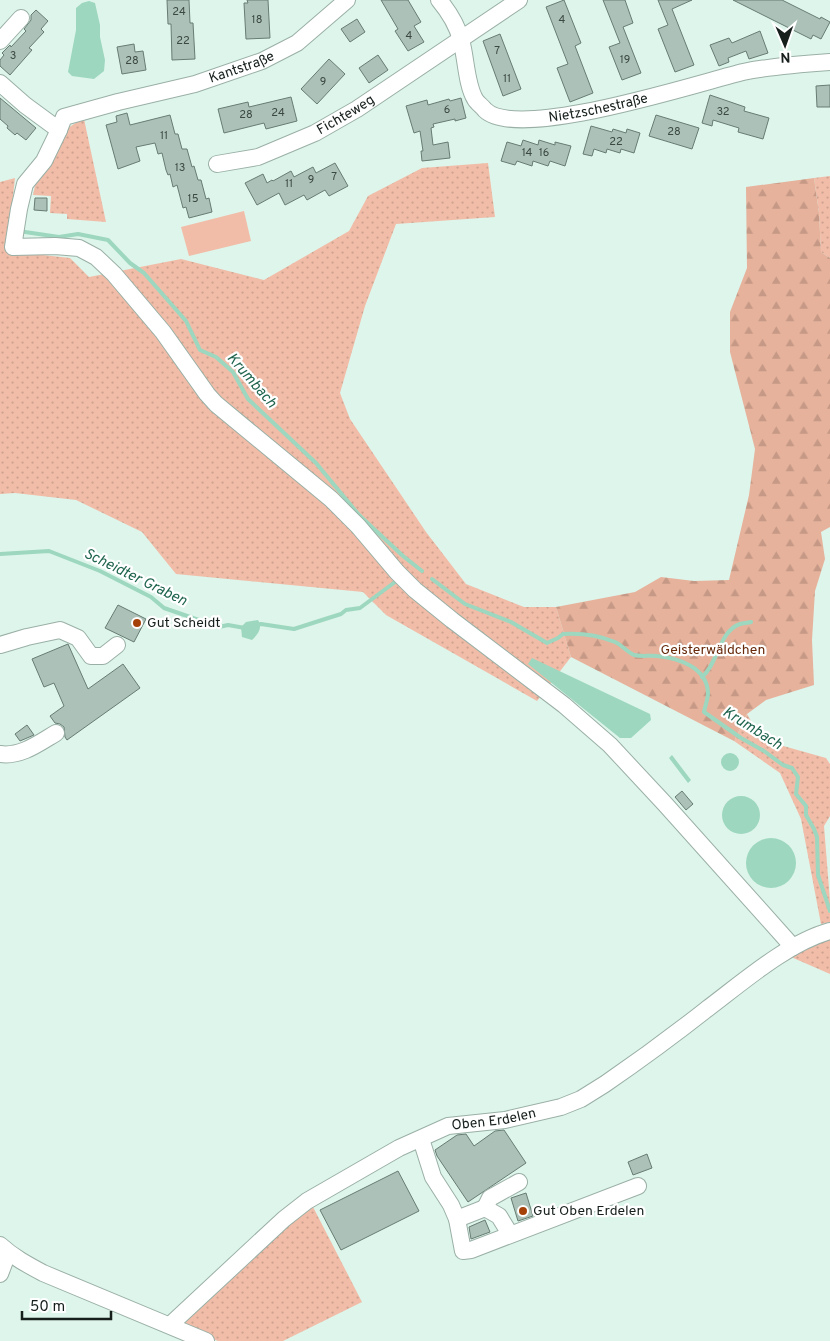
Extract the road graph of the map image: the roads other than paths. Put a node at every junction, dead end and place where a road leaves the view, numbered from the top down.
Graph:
1 (347, 0) edge
2 (439, 0) edge
3 (519, 0) edge
4 (21, 18) dead end
5 (461, 39) junction
6 (0, 42) edge
7 (830, 62) edge
8 (0, 83) edge
9 (59, 130) junction
10 (217, 164) dead end
11 (0, 645) edge
12 (117, 645) dead end
13 (56, 733) dead end
14 (0, 754) edge
15 (830, 931) edge
16 (793, 947) junction
17 (420, 1139) junction
18 (519, 1182) dead end
19 (638, 1186) dead end
20 (485, 1208) junction
21 (457, 1219) junction
22 (510, 1234) junction
23 (4, 1249) edge
24 (0, 1274) edge
25 (170, 1325) junction
26 (206, 1341) edge

1 - 9 street, Kantstraße
2 - 5 street, Nietzschestraße
3 - 5 street, Fichteweg
4 - 6 street
5 - 7 street, Nietzschestraße
5 - 10 street, Fichteweg
8 - 9 street
9 - 16 street
11 - 12 street
13 - 14 street
15 - 16 street, Oben Erdelen
16 - 17 street, Oben Erdelen
17 - 21 street
17 - 25 street, Oben Erdelen
18 - 20 street
19 - 22 street
20 - 21 street
20 - 22 street
21 - 22 street
23 - 24 street
23 - 25 street
25 - 26 street

